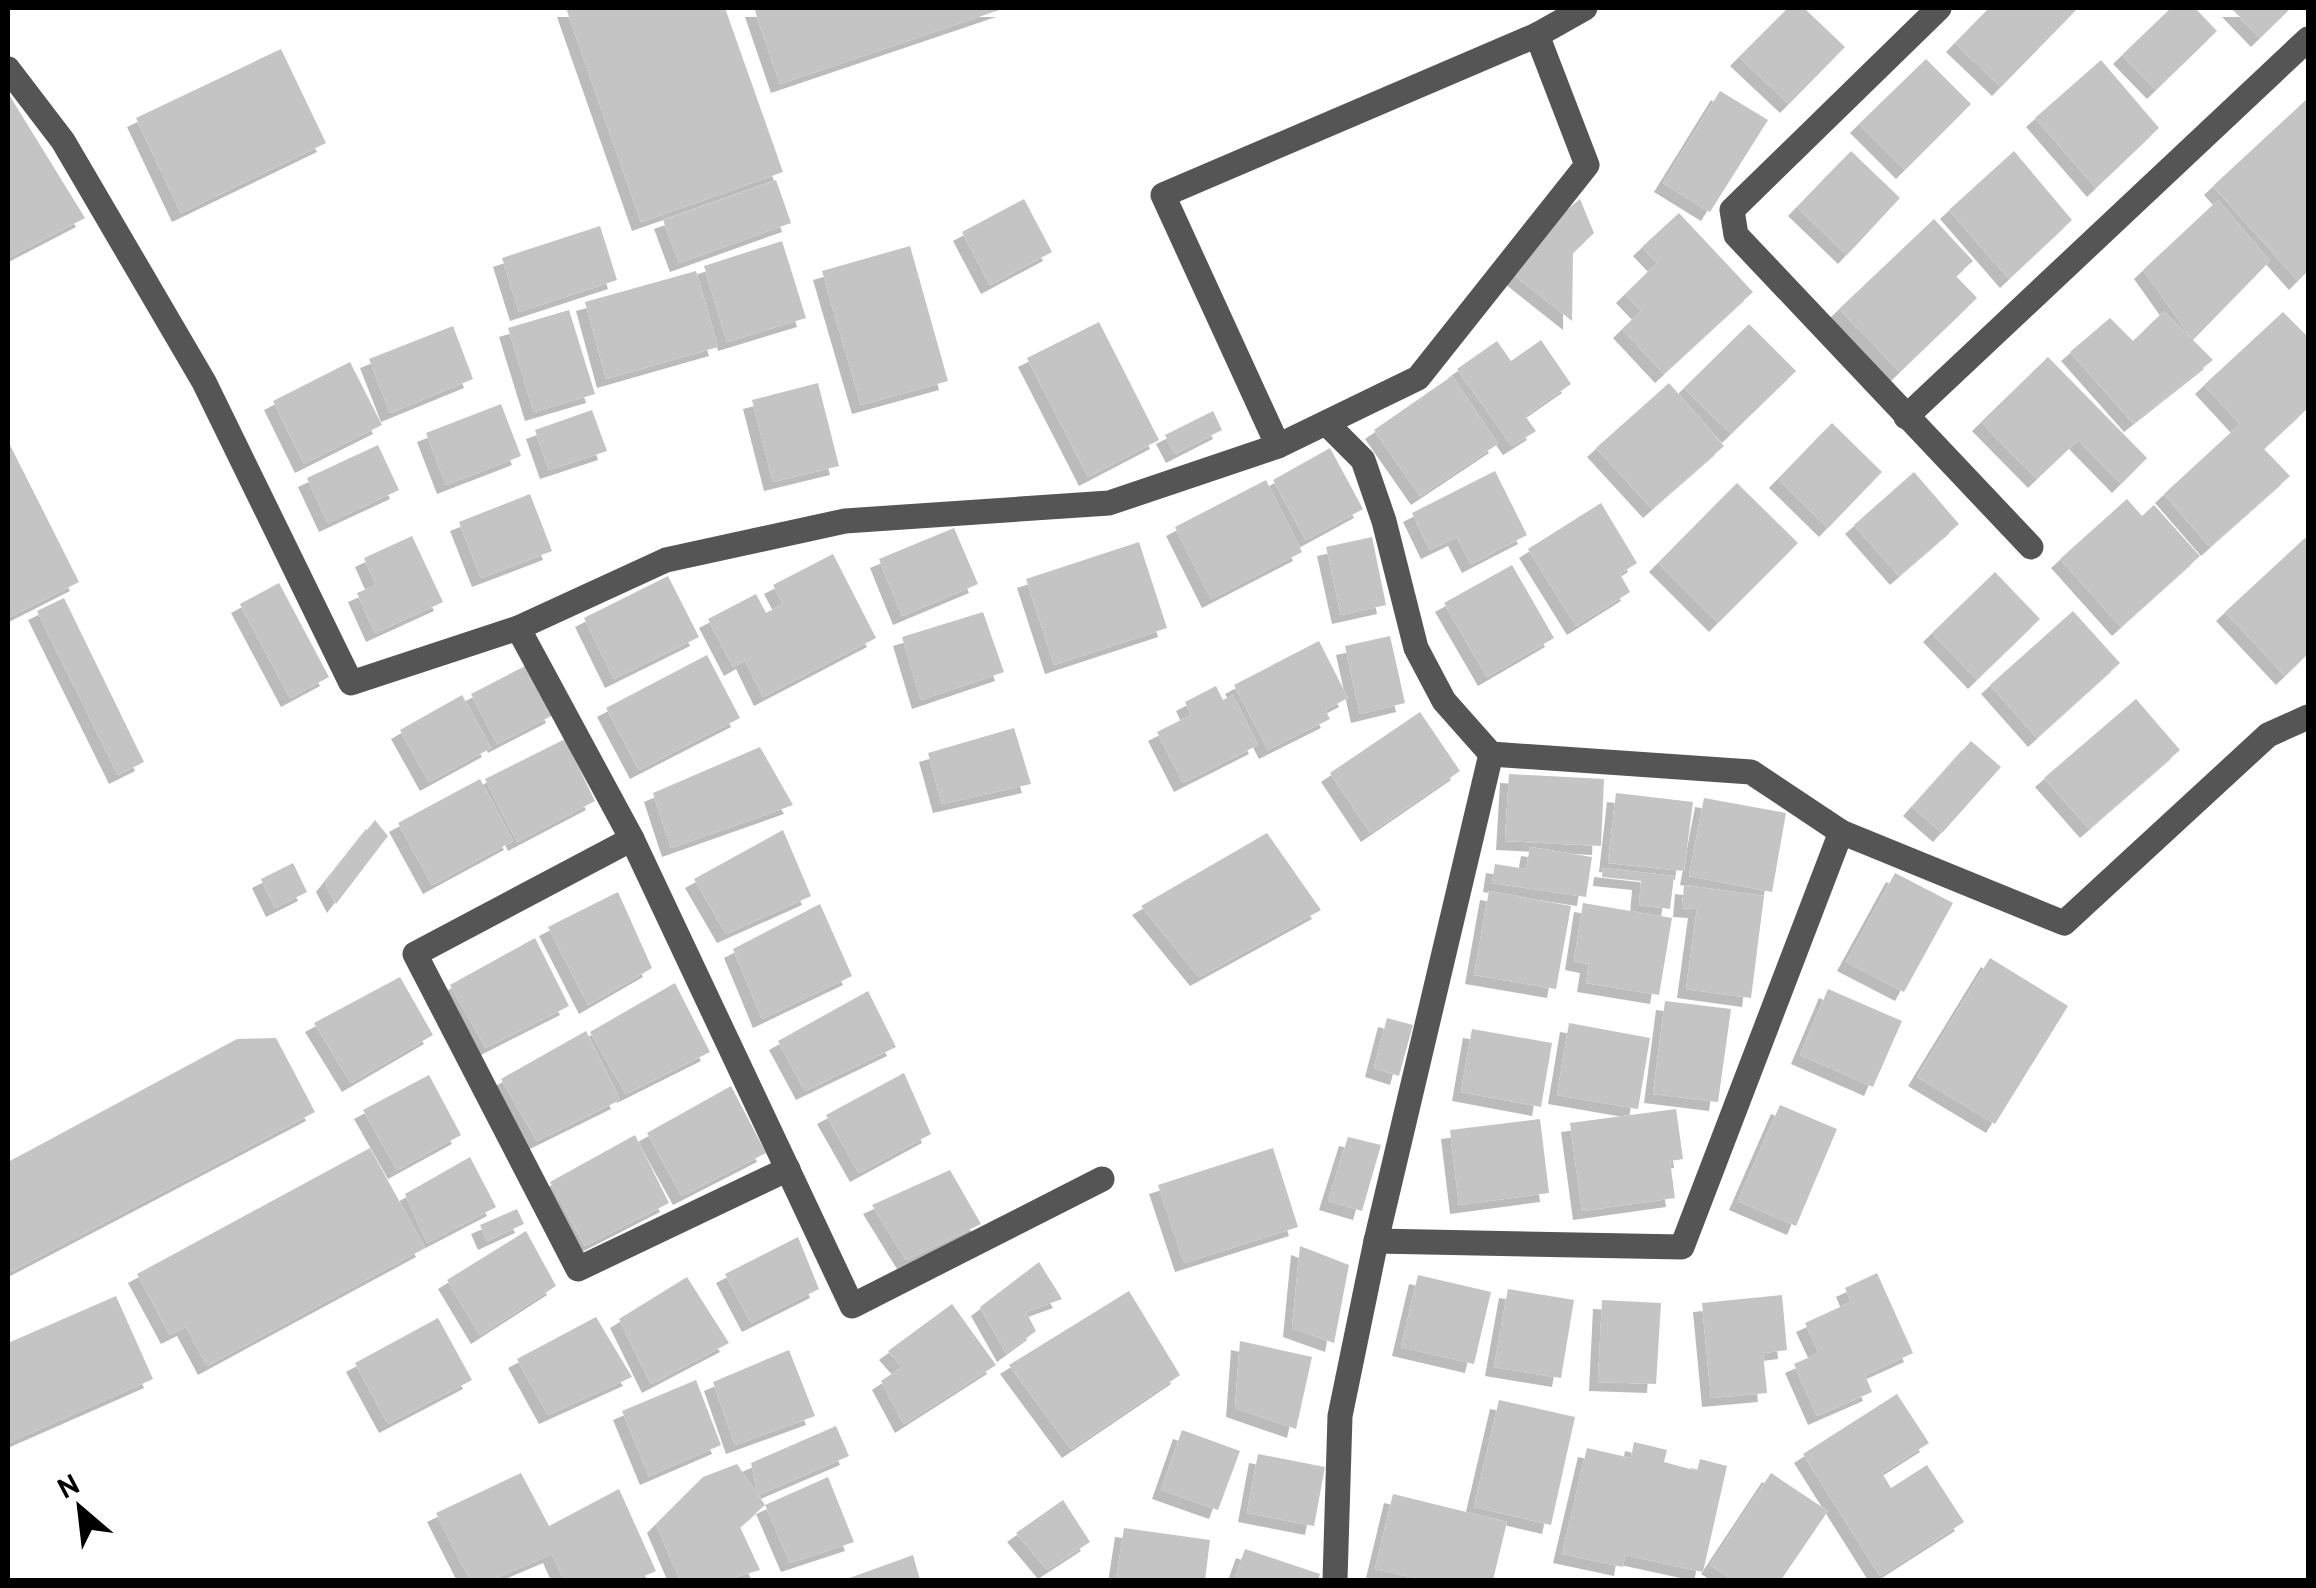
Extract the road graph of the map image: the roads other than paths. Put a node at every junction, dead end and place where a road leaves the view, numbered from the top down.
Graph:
1 (1585, 8) edge
2 (1939, 8) edge
3 (1537, 35) junction
4 (2308, 39) edge
5 (8, 69) edge
6 (1906, 417) junction
7 (1327, 424) junction
8 (1278, 446) junction
9 (2031, 547) dead end
10 (518, 628) junction
11 (2308, 717) edge
12 (1490, 754) junction
13 (1842, 832) junction
14 (632, 839) junction
15 (788, 1169) junction
16 (1102, 1179) dead end
17 (1376, 1241) junction
18 (1336, 1580) edge

1 - 3 street
2 - 6 street
3 - 7 street
3 - 8 street
4 - 6 street
5 - 10 street
6 - 9 street
7 - 8 street
7 - 12 street
8 - 10 street
10 - 14 street
11 - 13 street
12 - 13 street
12 - 17 street
13 - 17 street
14 - 15 street
14 - 15 street
15 - 16 street
17 - 18 street

